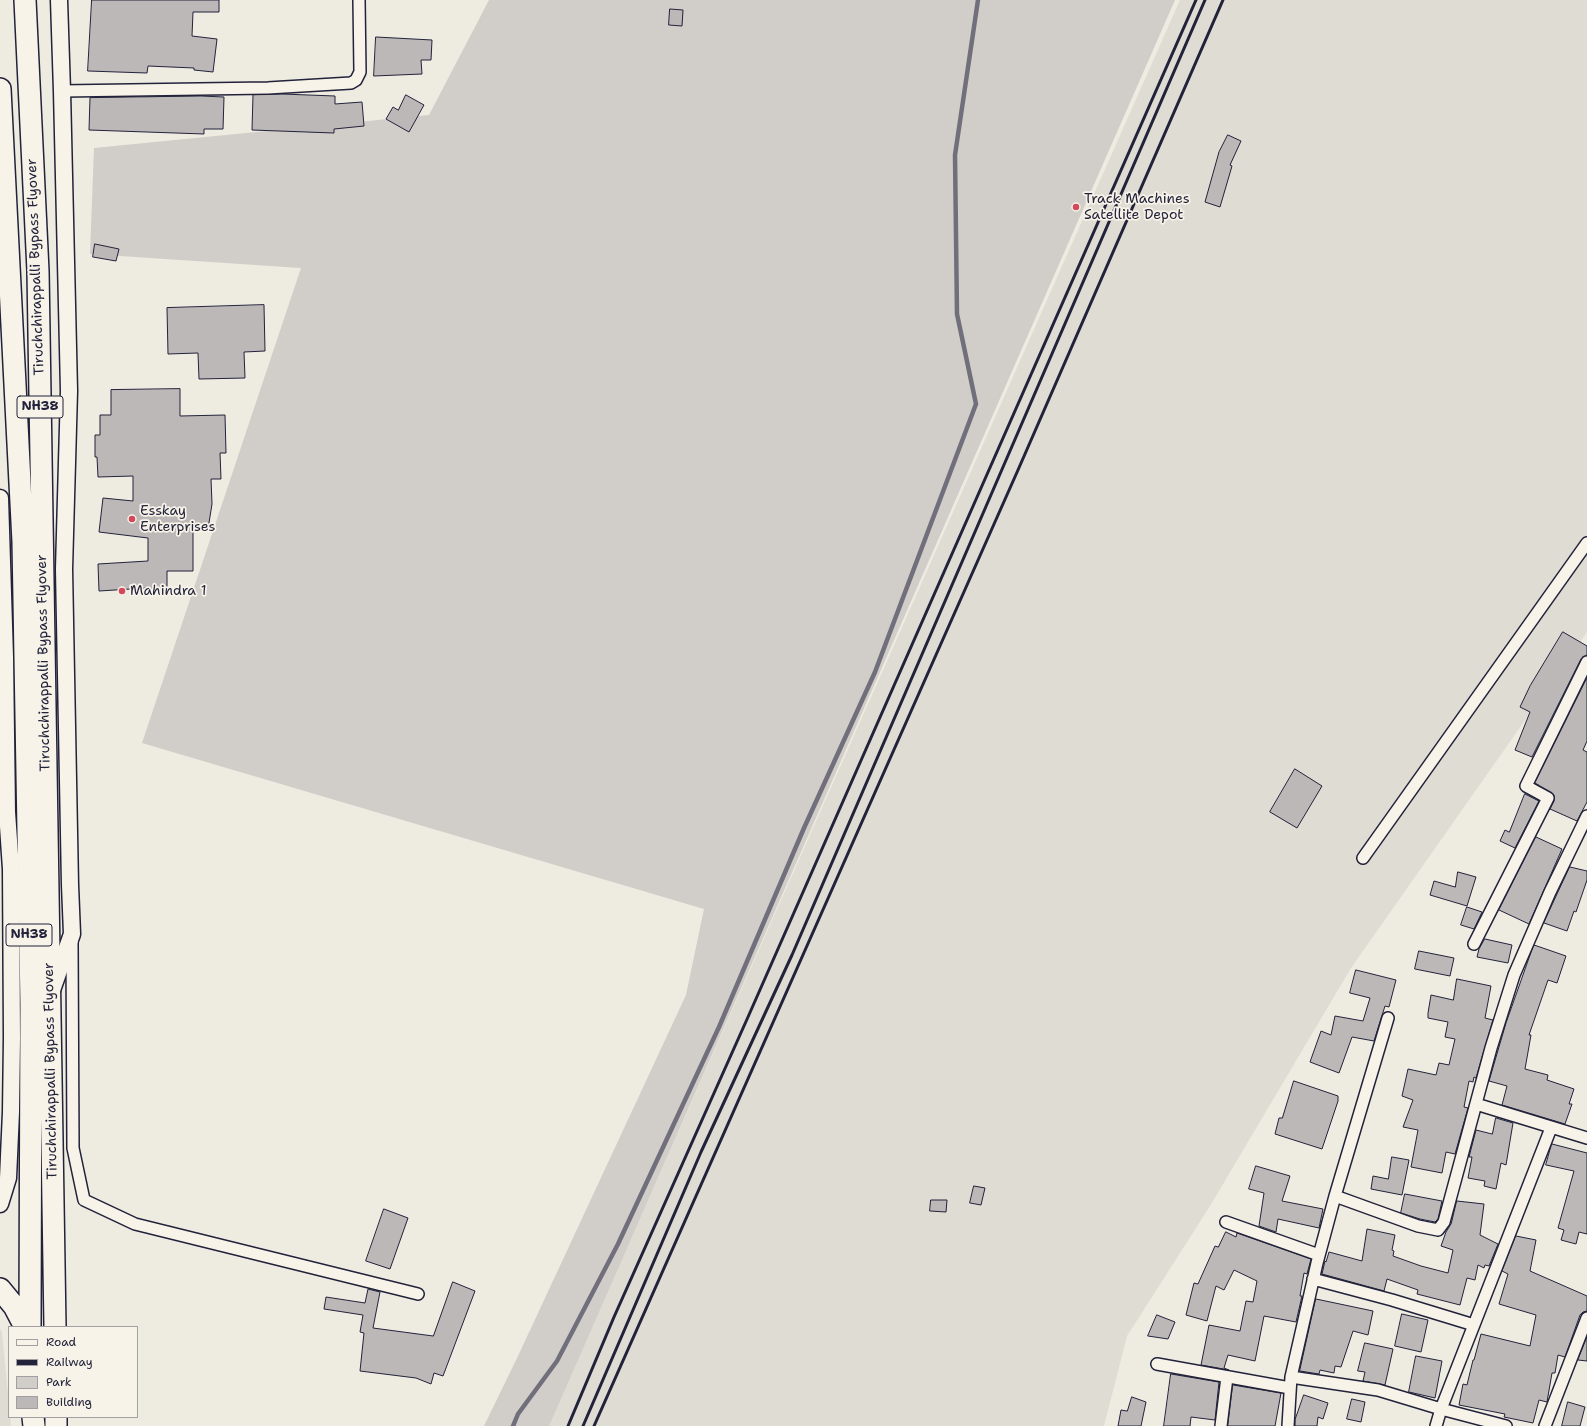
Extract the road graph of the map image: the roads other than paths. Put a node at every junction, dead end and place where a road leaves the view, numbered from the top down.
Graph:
1 (25, 0) edge
2 (59, 0) edge
3 (359, 0) edge
4 (0, 89) edge
5 (62, 91) junction
6 (0, 499) edge
7 (1587, 543) edge
8 (2, 658) edge
9 (1587, 662) edge
10 (2, 720) edge
11 (4, 813) edge
12 (1586, 823) edge
13 (1363, 858) dead end
14 (6, 870) edge
15 (6, 928) edge
16 (72, 934) junction
17 (1474, 944) dead end
18 (6, 969) edge
19 (50, 997) junction
20 (1388, 1018) dead end
21 (1476, 1104) junction
22 (1551, 1128) junction
23 (1587, 1138) edge
24 (1335, 1196) junction
25 (0, 1204) edge
26 (1226, 1222) dead end
27 (1319, 1255) junction
28 (1313, 1279) junction
29 (0, 1289) edge
30 (418, 1294) dead end
31 (1587, 1318) edge
32 (1474, 1325) junction
33 (24, 1326) edge
34 (30, 1326) edge
35 (55, 1326) edge
36 (1157, 1364) dead end
37 (1227, 1377) junction
38 (1291, 1383) junction
39 (1441, 1409) junction
40 (1221, 1426) edge
41 (1288, 1426) edge
42 (1436, 1426) edge
43 (1506, 1426) edge
44 (1545, 1426) edge

1 - 19 highway, Tiruchchirappalli Bypass Flyover / NH38
2 - 5 street
3 - 5 street
4 - 34 highway, Tiruchchirappalli Bypass Flyover / NH38
5 - 16 street
6 - 8 street
7 - 13 street
8 - 10 street
9 - 17 street
10 - 11 street
11 - 14 street
12 - 21 street
14 - 15 street
15 - 18 street
16 - 19 street
16 - 30 street
18 - 25 street
19 - 35 highway, Tiruchchirappalli Bypass Flyover / NH38
20 - 24 street
21 - 22 street
21 - 24 street
22 - 23 street
22 - 32 street
24 - 27 street
26 - 27 street
27 - 28 street
28 - 32 street
28 - 38 street
29 - 33 highway
31 - 44 street
32 - 39 street
36 - 37 street
37 - 38 street
37 - 40 street
38 - 39 street
38 - 41 street
39 - 42 street
39 - 43 street

